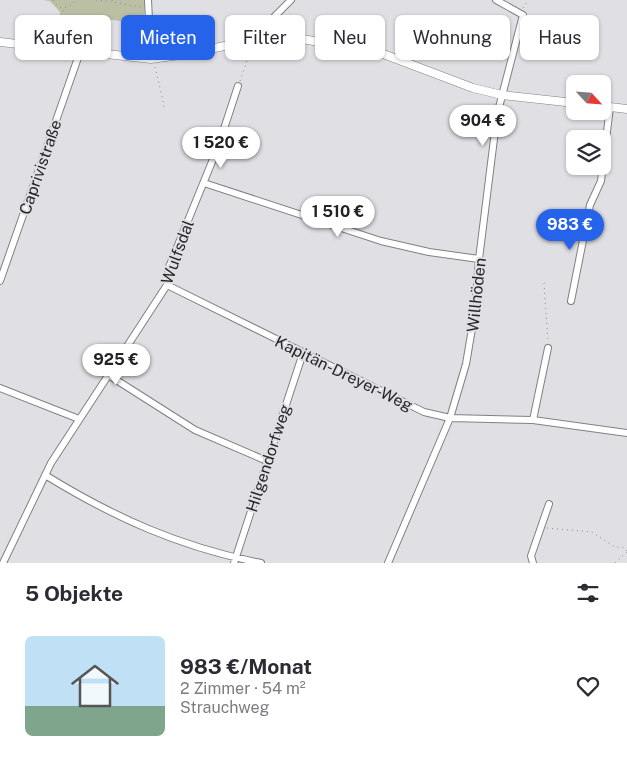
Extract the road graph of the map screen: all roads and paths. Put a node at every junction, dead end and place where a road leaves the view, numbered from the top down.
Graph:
1 (53, 0) edge
2 (76, 0) edge
3 (96, 0) edge
4 (148, 0) edge
5 (291, 0) edge
6 (496, 0) edge
7 (112, 1) edge
8 (144, 7) dead end
9 (64, 8) junction
10 (63, 15) edge
11 (276, 15) edge
12 (305, 39) edge
13 (0, 42) edge
14 (15, 44) edge
15 (225, 46) edge
16 (111, 56) edge
17 (77, 60) edge
18 (247, 60) edge
19 (153, 62) junction
20 (238, 86) joint
21 (502, 94) junction
22 (566, 102) edge
23 (611, 107) edge
24 (627, 109) edge
25 (163, 110) dead end
26 (605, 120) edge
27 (204, 183) junction
28 (479, 259) junction
29 (0, 281) edge
30 (544, 283) dead end
31 (167, 285) junction
32 (571, 301) dead end
33 (548, 348) joint
34 (303, 353) junction
35 (110, 376) junction
36 (0, 388) edge
37 (450, 418) junction
38 (79, 419) junction
39 (533, 420) junction
40 (627, 433) edge
41 (267, 460) junction
42 (45, 475) junction
43 (549, 504) dead end
44 (541, 527) junction
45 (627, 552) edge
46 (234, 560) edge
47 (3, 563) edge
48 (261, 563) edge
49 (388, 563) edge
50 (533, 563) edge
51 (614, 563) edge

1 - 9 path
2 - 9 path
3 - 7 path
4 - 19 street
5 - 11 street
6 - 21 street, Willhöden
7 - 8 path
9 - 10 path
12 - 21 street
13 - 14 street
15 - 19 street
16 - 19 street
17 - 29 street, Caprivistraße
18 - 20 path
19 - 25 path
20 - 27 street, Wulfsdal
21 - 22 street
21 - 28 street, Willhöden
23 - 24 street
26 - 32 street
27 - 28 street
27 - 31 street, Wulfsdal
28 - 37 street, Willhöden
30 - 33 path
31 - 34 street, Kapitän-Dreyer-Weg
31 - 35 street, Wulfsdal
33 - 39 street
34 - 37 street, Kapitän-Dreyer-Weg
34 - 41 street, Hilgendorfweg
35 - 38 street, Wulfsdal
35 - 41 street
36 - 38 street
37 - 39 street, Kapitän-Dreyer-Weg
37 - 49 street, Willhöden
38 - 42 street, Wulfsdal
39 - 40 street, Kapitän-Dreyer-Weg
41 - 46 street, Hilgendorfweg
42 - 46 street
42 - 47 street, Wulfsdal
43 - 44 street
44 - 45 path
44 - 50 street
45 - 51 path
46 - 48 street

